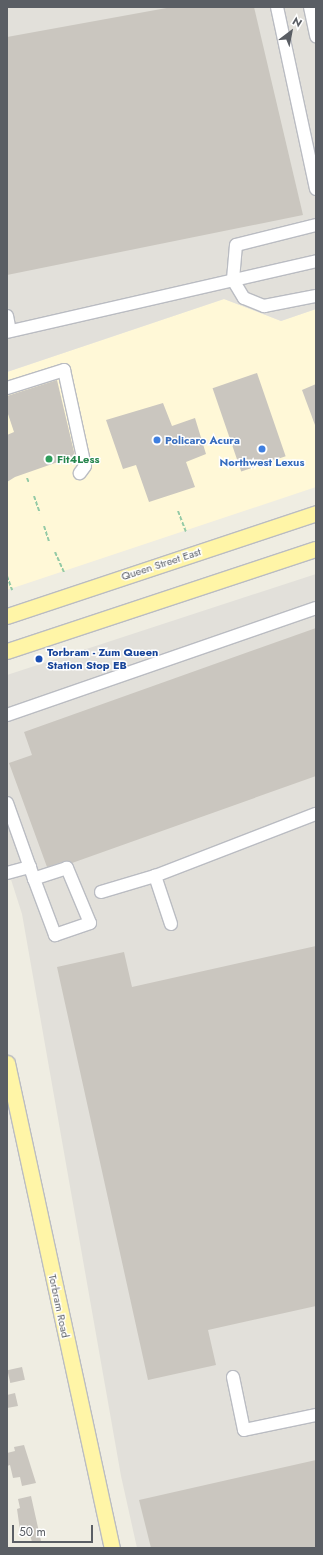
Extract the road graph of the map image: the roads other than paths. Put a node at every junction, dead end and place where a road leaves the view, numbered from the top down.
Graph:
1 (277, 7) edge
2 (310, 7) edge
3 (316, 36) edge
4 (316, 189) edge
5 (316, 225) edge
6 (316, 260) edge
7 (233, 280) junction
8 (316, 296) edge
9 (7, 316) edge
10 (8, 331) edge
11 (7, 388) edge
12 (80, 473) dead end
13 (316, 513) edge
14 (316, 549) edge
15 (7, 606) edge
16 (34, 607) junction
17 (316, 608) edge
18 (7, 616) edge
19 (23, 646) junction
20 (7, 651) edge
21 (7, 655) edge
22 (7, 715) edge
23 (7, 803) edge
24 (316, 814) edge
25 (30, 867) junction
26 (7, 873) edge
27 (156, 876) junction
28 (34, 879) junction
29 (101, 892) dead end
30 (171, 924) dead end
31 (7, 1063) edge
32 (233, 1377) dead end
33 (316, 1415) edge
34 (112, 1548) edge

1 - 4 lane
2 - 3 lane
5 - 7 lane
6 - 7 lane
7 - 8 lane
7 - 10 lane
9 - 10 lane
11 - 12 lane
13 - 16 main road, Queen Street East
14 - 19 main road
15 - 16 main road
16 - 18 main road, Queen Street East
17 - 22 lane
19 - 20 main road
19 - 21 main road
23 - 25 lane
24 - 27 lane
25 - 26 lane
25 - 28 lane
27 - 29 lane
27 - 30 lane
28 - 28 lane
31 - 34 main road, Torbram Road
32 - 33 lane

